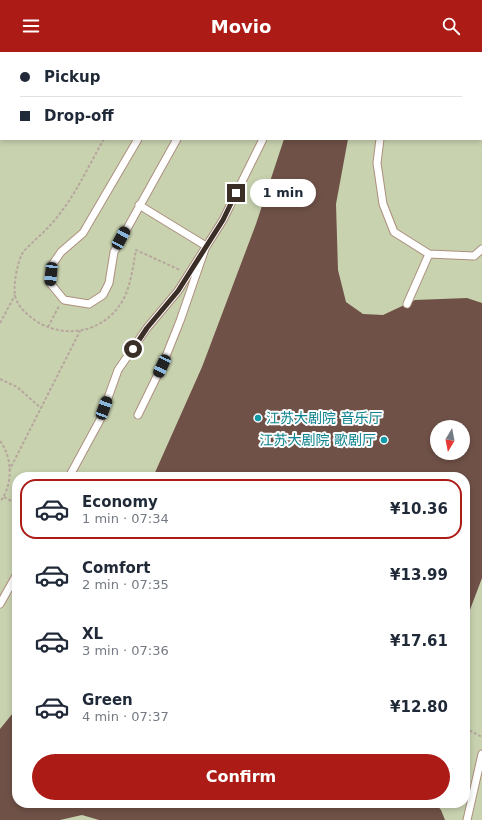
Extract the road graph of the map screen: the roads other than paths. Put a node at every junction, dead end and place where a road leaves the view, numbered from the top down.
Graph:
1 (137, 140) edge
2 (176, 140) edge
3 (263, 140) edge
4 (380, 140) edge
5 (139, 205) junction
6 (206, 246) junction
7 (482, 249) edge
8 (428, 254) junction
9 (407, 304) dead end
10 (138, 415) dead end
11 (72, 472) edge
12 (12, 583) edge
13 (0, 604) edge
14 (482, 754) edge
15 (470, 807) edge
16 (470, 808) edge
17 (467, 820) edge

1 - 5 lane
2 - 5 lane
3 - 6 lane
4 - 8 lane
5 - 6 lane
6 - 10 lane
6 - 11 lane
7 - 8 lane
8 - 9 lane
12 - 13 lane
14 - 15 lane
16 - 17 lane

